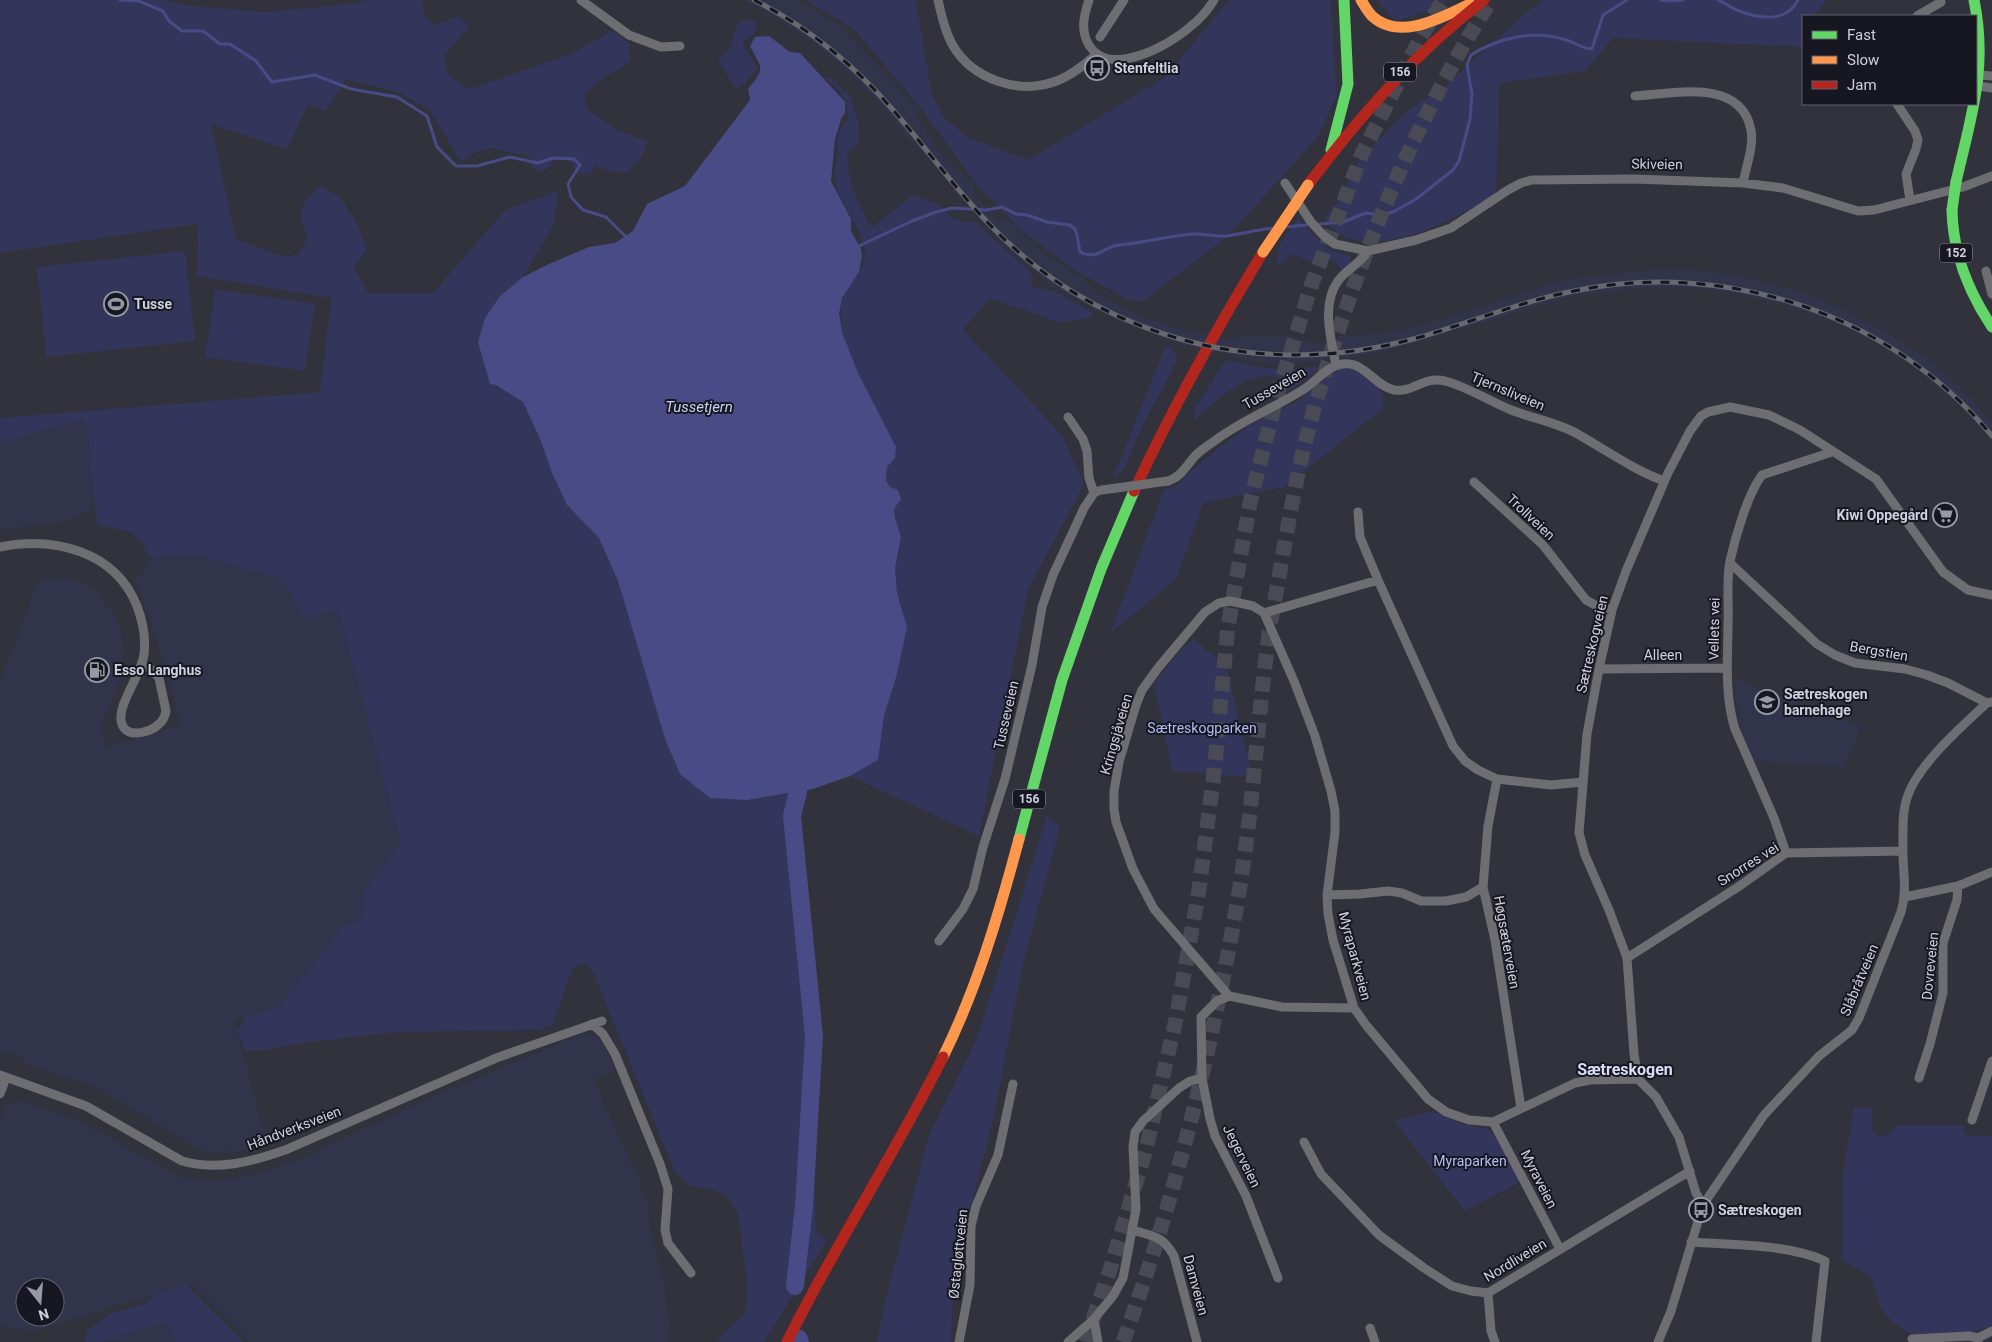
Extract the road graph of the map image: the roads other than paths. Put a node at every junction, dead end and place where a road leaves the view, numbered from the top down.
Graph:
1 (581, 0) edge
2 (938, 0) edge
3 (1089, 0) edge
4 (1124, 0) edge
5 (1214, 0) edge
6 (1344, 0) edge
7 (1361, 0) edge
8 (1480, 0) edge
9 (1484, 0) edge
10 (1974, 0) edge
11 (1941, 2) dead end
12 (1919, 15) edge
13 (1977, 15) edge
14 (1977, 16) edge
15 (1100, 37) dead end
16 (680, 46) dead end
17 (1097, 54) junction
18 (1984, 79) edge
19 (1992, 88) edge
20 (1635, 96) dead end
21 (1898, 105) edge
22 (1977, 105) edge
23 (1977, 105) edge
24 (1329, 157) junction
25 (1992, 176) edge
26 (1285, 183) dead end
27 (1743, 183) junction
28 (1910, 200) junction
29 (1368, 252) junction
30 (1986, 271) dead end
31 (1992, 294) edge
32 (1992, 326) edge
33 (1336, 365) junction
34 (1068, 417) dead end
35 (1832, 452) junction
36 (1664, 481) junction
37 (1474, 482) dead end
38 (1098, 492) junction
39 (1358, 512) dead end
40 (0, 547) edge
41 (1730, 563) junction
42 (1378, 580) junction
43 (1992, 595) edge
44 (1612, 610) junction
45 (1264, 613) junction
46 (142, 665) junction
47 (1727, 668) junction
48 (1599, 669) junction
49 (1989, 703) edge
50 (1497, 779) junction
51 (1583, 782) junction
52 (1902, 851) junction
53 (1786, 853) junction
54 (1992, 872) edge
55 (1958, 886) junction
56 (1483, 888) junction
57 (1327, 895) junction
58 (1905, 897) junction
59 (939, 941) dead end
60 (1627, 958) junction
61 (1229, 996) junction
62 (1354, 1008) junction
63 (602, 1021) dead end
64 (592, 1024) junction
65 (1992, 1061) edge
66 (3, 1077) edge
67 (1202, 1078) junction
68 (1919, 1078) dead end
69 (1638, 1079) junction
70 (1013, 1084) dead end
71 (0, 1094) edge
72 (1521, 1108) junction
73 (1972, 1120) dead end
74 (1493, 1122) junction
75 (1304, 1142) dead end
76 (1690, 1171) junction
77 (1703, 1206) junction
78 (1132, 1230) junction
79 (1691, 1242) junction
80 (1560, 1249) junction
81 (691, 1273) dead end
82 (1278, 1278) dead end
83 (1488, 1293) junction
84 (1094, 1319) junction
85 (1370, 1328) dead end
86 (1992, 1331) edge
87 (1912, 1339) dead end
88 (1978, 1340) edge
89 (787, 1342) edge
90 (959, 1342) edge
91 (1068, 1342) edge
92 (1098, 1342) edge
93 (1197, 1342) edge
94 (1375, 1342) edge
95 (1495, 1342) edge
96 (1658, 1342) edge
97 (1816, 1342) edge

1 - 16 street
2 - 17 street
3 - 17 street
4 - 15 street
5 - 17 street
6 - 24 main road, 156
7 - 8 main road
9 - 24 main road, 156
10 - 13 main road, 152
11 - 12 street
14 - 18 main road, 152
18 - 19 street
18 - 22 main road, 152, bridge
20 - 27 street
21 - 28 street
23 - 32 main road, 152, bridge
24 - 89 main road, 156, bridge
25 - 28 street, Skiveien
26 - 29 street, Skiveien
27 - 28 street, Skiveien
27 - 29 street, Skiveien
29 - 33 street
30 - 31 street
33 - 36 street, Tjernsliveien
33 - 38 street, Tusseveien, bridge
34 - 38 street
35 - 36 street, Sætreskogveien
35 - 41 street, Vellets vei
35 - 43 street, Sætreskogveien
36 - 44 street, Sætreskogveien
37 - 44 street, Trollveien
38 - 59 street, Tusseveien
39 - 42 street
40 - 46 street
41 - 47 street, Vellets vei
41 - 49 street, Bergstien
42 - 45 street
42 - 50 street
44 - 48 street, Sætreskogveien
45 - 57 street, Myraparkveien
45 - 61 street, Kringsjåveien
46 - 46 street
47 - 48 street, Alleen
47 - 53 street, Vellets vei
48 - 51 street, Sætreskogveien
49 - 52 street, Slåbråtveien
50 - 51 street
50 - 56 street, Høgsæterveien
51 - 60 street, Sætreskogveien
52 - 53 street, Snorres vei
52 - 58 street, Slåbråtveien
53 - 60 street, Snorres vei
54 - 55 street
55 - 58 street
55 - 68 street, Dovreveien
56 - 57 street
56 - 72 street, Høgsæterveien
57 - 62 street, Myraparkveien
58 - 77 street, Slåbråtveien
60 - 69 street, Sætreskogveien
61 - 62 street
61 - 67 street, Jegerveien
62 - 74 street, Myraparkveien
63 - 64 street, Håndverksveien
64 - 66 street, Håndverksveien
64 - 81 street
65 - 73 street
66 - 71 street, Håndverksveien
67 - 78 street
67 - 82 street, Jegerveien
69 - 72 street
69 - 76 street
70 - 90 street, Østagløttveien
72 - 74 street
74 - 80 street, Myraveien
75 - 83 street, Nordliveien
76 - 77 street
76 - 80 street, Nordliveien
77 - 79 street, Slåbråtveien
78 - 84 street
78 - 93 street, Damveien
79 - 96 street, Slåbråtveien
79 - 97 street
80 - 83 street, Nordliveien
83 - 95 street
84 - 91 street
84 - 92 street
85 - 94 street
86 - 88 street
87 - 88 street

